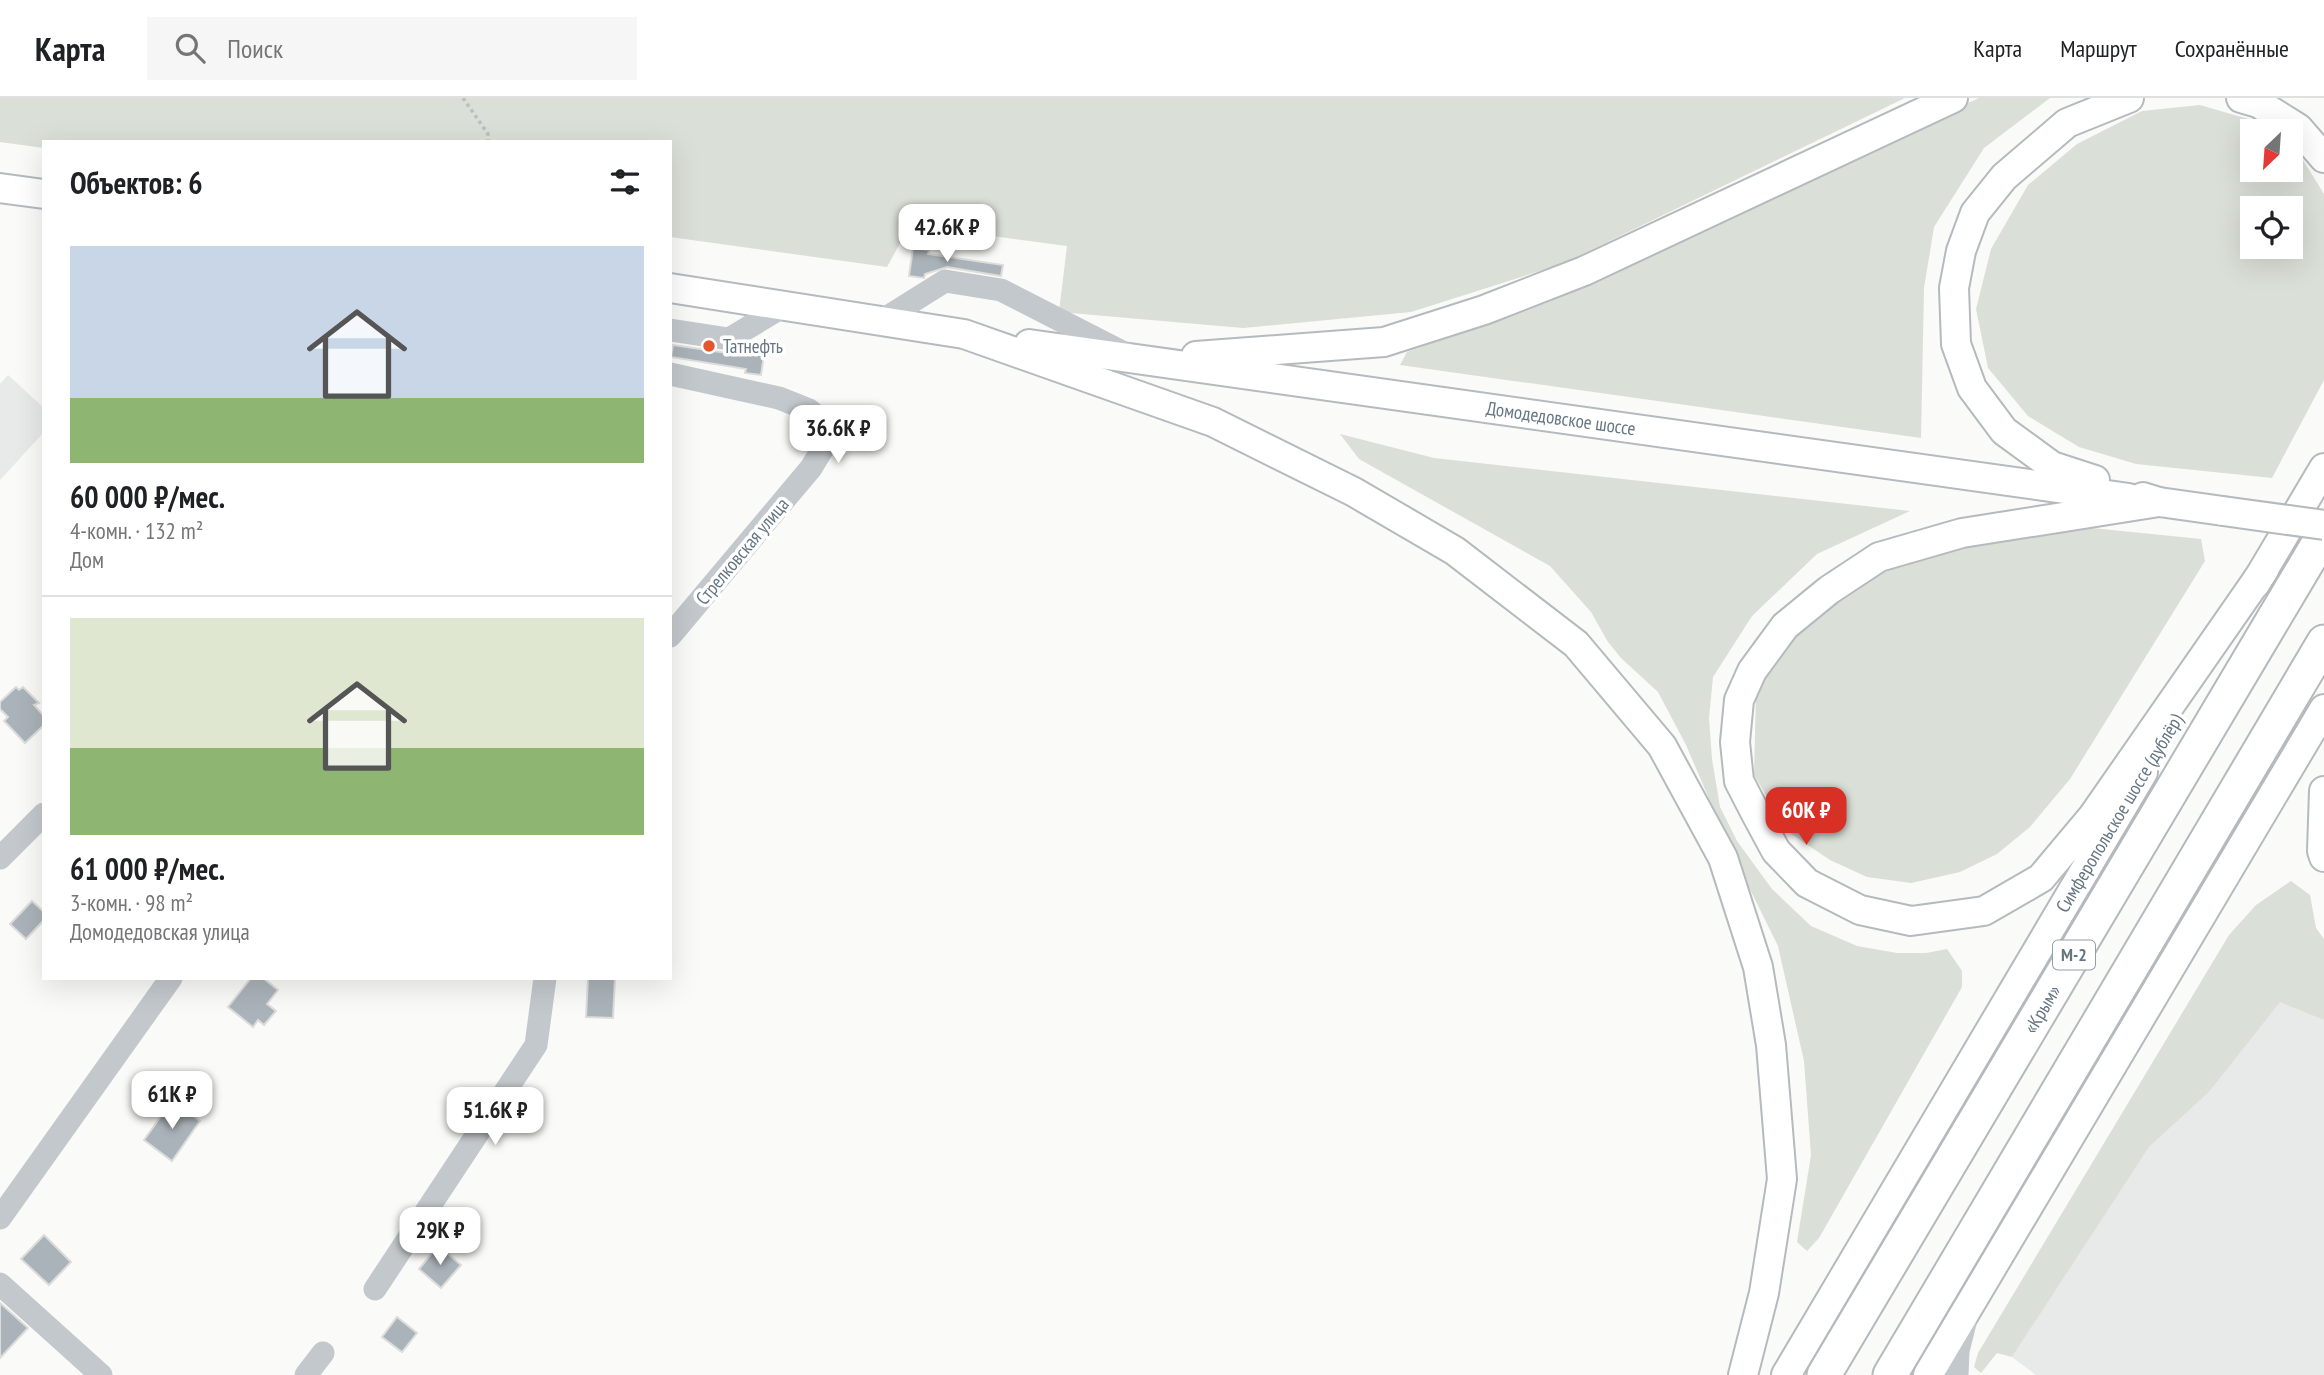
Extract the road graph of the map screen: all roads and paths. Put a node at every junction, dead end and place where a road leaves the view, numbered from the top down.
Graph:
1 (463, 98) edge
2 (1954, 98) edge
3 (2129, 98) edge
4 (2241, 98) edge
5 (488, 140) edge
6 (2324, 158) edge
7 (0, 192) edge
8 (42, 194) edge
9 (672, 288) edge
10 (784, 306) junction
11 (881, 321) junction
12 (672, 330) edge
13 (964, 334) junction
14 (1139, 360) junction
15 (672, 374) edge
16 (2324, 454) edge
17 (2324, 468) edge
18 (2159, 502) junction
19 (2304, 503) junction
20 (2324, 525) edge
21 (2324, 534) edge
22 (2264, 570) junction
23 (672, 634) edge
24 (2324, 642) edge
25 (2324, 709) edge
26 (2324, 791) edge
27 (42, 816) edge
28 (2324, 857) edge
29 (0, 858) edge
30 (170, 980) edge
31 (545, 980) edge
32 (0, 1218) edge
33 (0, 1284) edge
34 (375, 1289) dead end
35 (1969, 1308) junction
36 (323, 1353) dead end
37 (101, 1375) edge
38 (306, 1375) edge
39 (1743, 1375) edge
40 (1786, 1375) edge
41 (1824, 1375) edge
42 (1890, 1375) edge
43 (1928, 1375) edge
44 (1957, 1375) edge

1 - 5 path
2 - 14 main road
3 - 18 main road
4 - 6 main road
7 - 8 main road
9 - 10 main road
10 - 11 main road
10 - 12 street
11 - 13 main road
11 - 14 street
13 - 14 main road, Домодедовское шоссе
13 - 39 main road
14 - 18 main road, Домодедовское шоссе
15 - 23 street, Стрелковская улица
16 - 19 main road
17 - 19 main road, Симферопольское шоссе (дублёр)
18 - 20 main road, bridge
18 - 22 main road
19 - 22 main road, Симферопольское шоссе (дублёр)
21 - 41 highway, «Крым» / М-2
22 - 40 main road, Симферопольское шоссе (дублёр)
24 - 42 highway
25 - 35 main road
26 - 28 main road
27 - 29 street
30 - 32 street
31 - 34 street
33 - 37 street
35 - 43 main road
35 - 44 street
36 - 38 street

